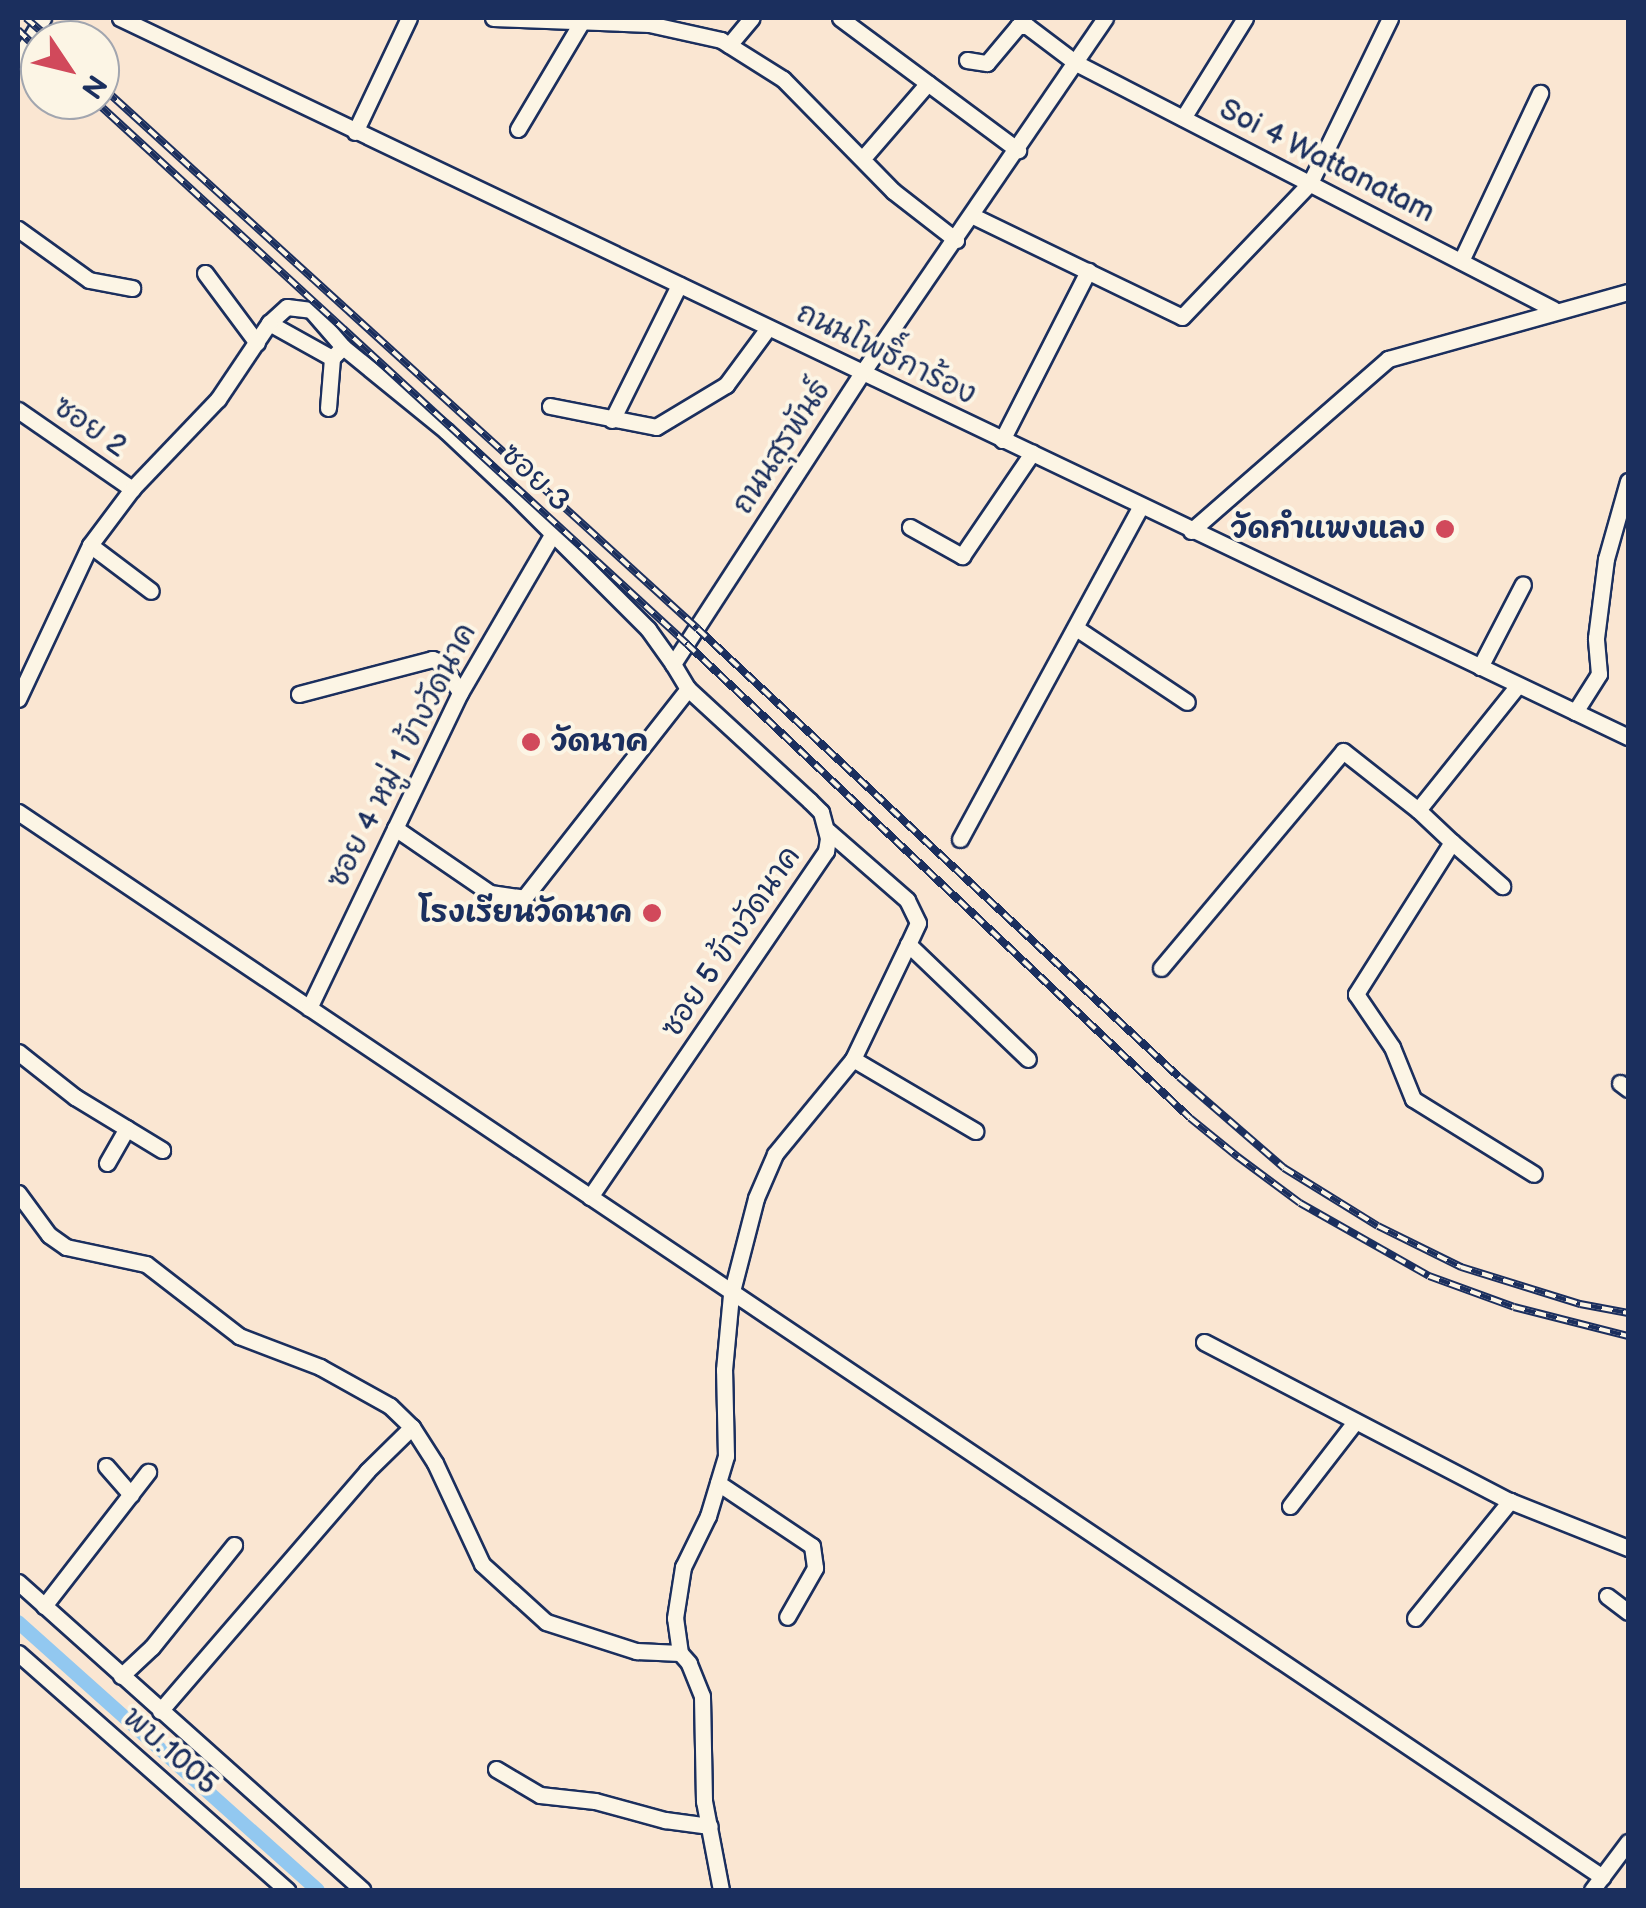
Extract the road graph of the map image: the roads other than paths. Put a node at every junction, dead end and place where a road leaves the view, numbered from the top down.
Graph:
1 (43, 18) edge
2 (120, 18) edge
3 (409, 18) edge
4 (492, 18) edge
5 (752, 18) edge
6 (840, 18) edge
7 (1105, 18) edge
8 (1245, 18) edge
9 (1390, 18) edge
10 (582, 20) edge
11 (729, 44) junction
12 (18, 59) edge
13 (967, 60) dead end
14 (1076, 62) junction
15 (928, 82) junction
16 (1540, 93) dead end
17 (1183, 118) junction
18 (518, 129) dead end
19 (355, 132) junction
20 (1018, 150) junction
21 (863, 158) junction
22 (1310, 183) junction
23 (972, 215) junction
24 (18, 229) edge
25 (956, 240) junction
26 (1460, 261) junction
27 (1088, 272) junction
28 (205, 274) dead end
29 (679, 285) junction
30 (132, 288) dead end
31 (1628, 292) edge
32 (1553, 310) junction
33 (268, 323) junction
34 (768, 328) junction
35 (257, 343) junction
36 (338, 352) junction
37 (862, 373) junction
38 (550, 406) dead end
39 (328, 408) dead end
40 (18, 410) edge
41 (612, 420) junction
42 (1002, 440) junction
43 (1032, 453) junction
44 (1628, 481) edge
45 (132, 489) junction
46 (1141, 506) junction
47 (910, 527) dead end
48 (1191, 532) junction
49 (553, 533) junction
50 (90, 545) junction
51 (1523, 584) dead end
52 (151, 591) dead end
53 (1076, 628) junction
54 (674, 664) junction
55 (1480, 667) junction
56 (1518, 685) junction
57 (688, 689) junction
58 (460, 693) junction
59 (299, 694) dead end
60 (18, 699) edge
61 (1187, 702) dead end
62 (1575, 712) junction
63 (1628, 738) edge
64 (1418, 810) junction
65 (20, 820) edge
66 (394, 828) junction
67 (828, 831) junction
68 (960, 838) dead end
69 (1452, 842) junction
70 (1502, 886) dead end
71 (908, 944) junction
72 (1161, 968) dead end
73 (309, 1008) junction
74 (18, 1052) edge
75 (852, 1059) junction
76 (1028, 1059) dead end
77 (126, 1128) junction
78 (974, 1131) dead end
79 (162, 1150) dead end
80 (107, 1162) dead end
81 (1534, 1174) dead end
82 (18, 1193) edge
83 (590, 1197) junction
84 (732, 1292) junction
85 (1204, 1342) dead end
86 (1355, 1422) junction
87 (412, 1427) junction
88 (106, 1466) dead end
89 (148, 1472) dead end
90 (718, 1483) junction
91 (130, 1495) junction
92 (1510, 1500) junction
93 (1290, 1506) dead end
94 (1628, 1527) edge
95 (234, 1545) dead end
96 (1623, 1545) edge
97 (18, 1582) edge
98 (1607, 1596) dead end
99 (44, 1606) junction
100 (1628, 1612) edge
101 (787, 1617) dead end
102 (1415, 1618) dead end
103 (18, 1653) edge
104 (680, 1653) junction
105 (121, 1676) junction
106 (160, 1710) junction
107 (496, 1769) dead end
108 (710, 1826) junction
109 (1628, 1842) edge
110 (1597, 1884) edge
111 (287, 1890) edge
112 (363, 1890) edge
113 (721, 1890) edge

1 - 12 street
2 - 19 street, ถนนโพธิ์การ้อง
3 - 19 street
4 - 10 street
5 - 11 street
6 - 15 street
7 - 14 street, ถนนสุรพันธ์
8 - 17 street
9 - 22 street
10 - 11 street
10 - 18 street
11 - 21 street
13 - 14 street, Soi 4 Wattanatam
14 - 17 street, Soi 4 Wattanatam
14 - 20 street, ถนนสุรพันธ์
15 - 20 street
15 - 21 street
16 - 26 street
17 - 22 street, Soi 4 Wattanatam
19 - 29 street, ถนนโพธิ์การ้อง
20 - 23 street, ถนนสุรพันธ์
21 - 25 street
22 - 26 street, Soi 4 Wattanatam
22 - 27 street
23 - 25 street, ถนนสุรพันธ์
23 - 27 street
24 - 30 street
25 - 37 street, ถนนสุรพันธ์
26 - 32 street, Soi 4 Wattanatam
27 - 42 street
28 - 35 street
29 - 34 street, ถนนโพธิ์การ้อง
29 - 41 street
31 - 32 street
32 - 48 street
33 - 35 street
33 - 36 street, ซอย 3
33 - 36 street, ซอย 3
34 - 37 street, ถนนโพธิ์การ้อง
34 - 41 street
35 - 45 street
36 - 39 street
36 - 49 street, ซอย 3
37 - 42 street, ถนนโพธิ์การ้อง
37 - 54 street, ถนนสุรพันธ์
38 - 41 street
40 - 45 street, ซอย 2
42 - 43 street, ถนนโพธิ์การ้อง
43 - 46 street, ถนนโพธิ์การ้อง
43 - 47 street
44 - 62 street
45 - 50 street
46 - 48 street, ถนนโพธิ์การ้อง
46 - 53 street
48 - 55 street, ถนนโพธิ์การ้อง
49 - 54 street, ซอย 3
49 - 58 street, ซอย 4 หมู่ 1 ข้างวัดนาค
50 - 52 street
50 - 60 street
51 - 55 street
53 - 61 street
53 - 68 street
54 - 57 street
55 - 56 street, ถนนโพธิ์การ้อง
56 - 62 street, ถนนโพธิ์การ้อง
56 - 64 street
57 - 66 street
57 - 67 street, ซอย 5 ข้างวัดนาค
58 - 59 street
58 - 66 street, ซอย 4 หมู่ 1 ข้างวัดนาค
62 - 63 street, ถนนโพธิ์การ้อง
64 - 69 street
64 - 72 street
65 - 73 street
66 - 73 street, ซอย 4 หมู่ 1 ข้างวัดนาค
67 - 71 street
67 - 83 street, ซอย 5 ข้างวัดนาค
69 - 70 street
69 - 81 street
71 - 75 street
71 - 76 street
73 - 83 street
74 - 77 street
75 - 78 street
75 - 84 street
77 - 79 street
77 - 80 street
82 - 87 street
83 - 84 street
84 - 90 street
84 - 110 street
85 - 86 street
86 - 92 street
86 - 93 street
87 - 104 street
87 - 106 street
88 - 91 street
89 - 91 street
90 - 101 street
90 - 104 street
91 - 99 street
92 - 96 street
92 - 102 street
94 - 96 street
95 - 105 street
97 - 99 street
98 - 100 street
99 - 105 street
103 - 111 street, พบ.1005
104 - 108 street
105 - 106 street
106 - 112 street
107 - 108 street
108 - 113 street
109 - 110 street

